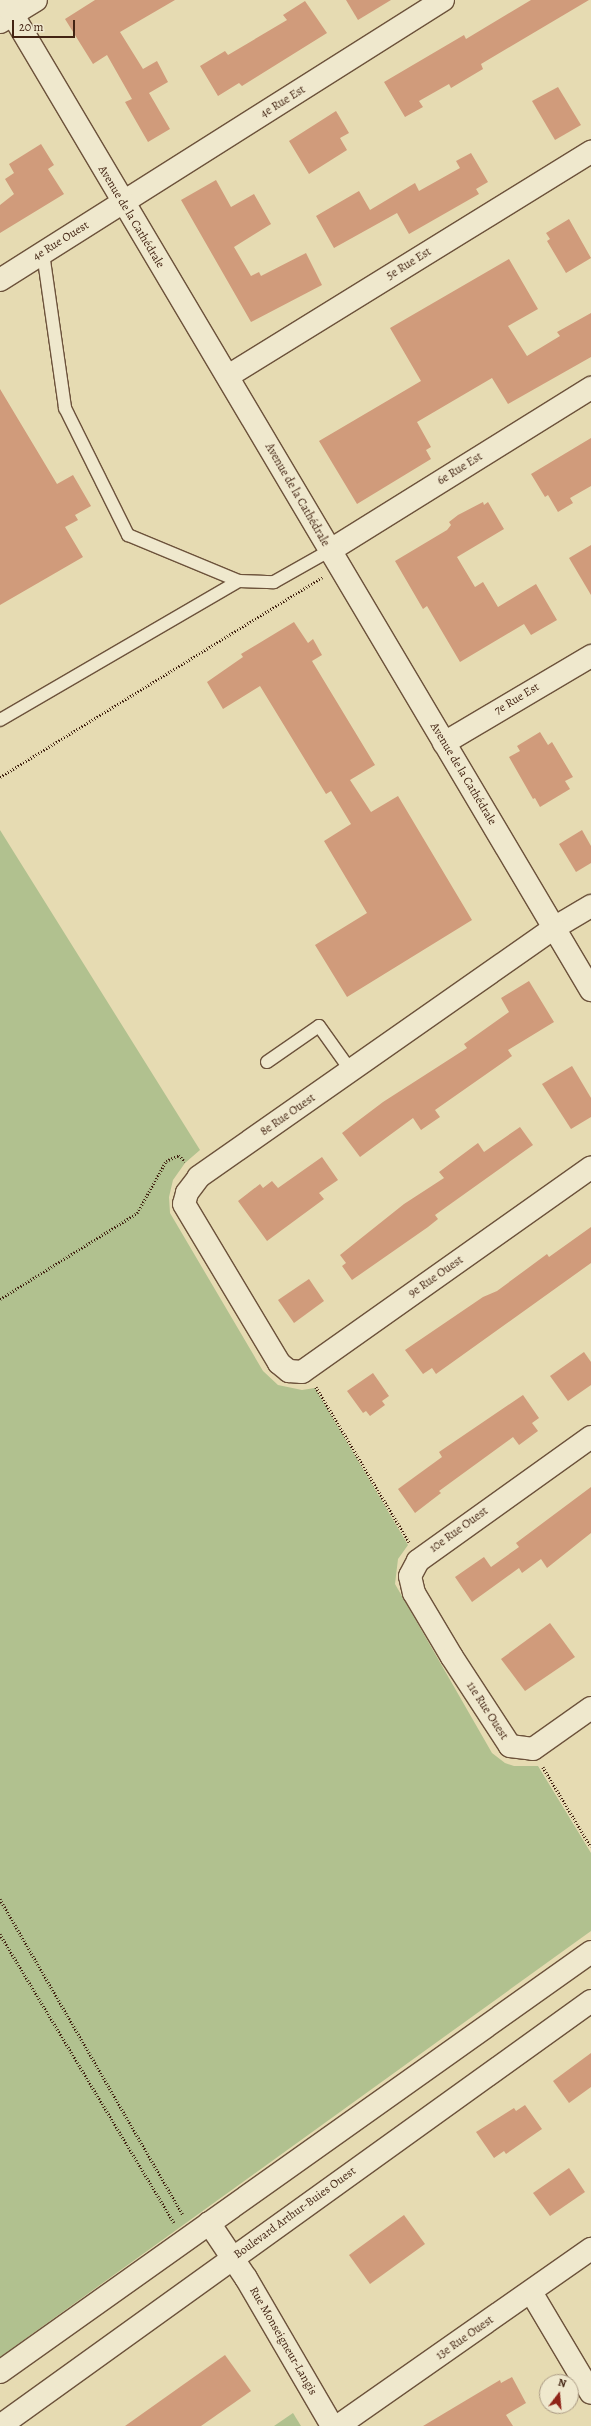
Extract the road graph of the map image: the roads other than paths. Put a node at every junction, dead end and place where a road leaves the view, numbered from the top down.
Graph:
1 (36, 0) edge
2 (443, 0) edge
3 (5, 12) edge
4 (591, 152) edge
5 (123, 203) junction
6 (43, 253) junction
7 (0, 280) edge
8 (228, 376) junction
9 (591, 388) edge
10 (334, 559) junction
11 (239, 581) junction
12 (591, 656) edge
13 (0, 720) edge
14 (444, 743) junction
15 (591, 906) edge
16 (554, 928) junction
17 (591, 990) edge
18 (267, 1062) dead end
19 (350, 1071) junction
20 (591, 1168) edge
21 (279, 1364) joint
22 (591, 1437) edge
23 (452, 1657) joint
24 (591, 1708) edge
25 (591, 1952) edge
26 (591, 2001) edge
27 (209, 2223) junction
28 (591, 2249) edge
29 (234, 2257) junction
30 (531, 2292) junction
31 (0, 2372) edge
32 (591, 2393) edge
33 (0, 2426) edge
34 (332, 2426) edge
35 (338, 2426) edge

1 - 3 street
2 - 5 street, 4e Rue Est
3 - 5 street, Avenue de la Cathédrale
4 - 8 street, 5e Rue Est
5 - 6 street, 4e Rue Ouest
5 - 8 street, Avenue de la Cathédrale
6 - 7 street, 4e Rue Ouest
6 - 11 lane
8 - 10 street, Avenue de la Cathédrale
9 - 10 street, 6e Rue Est
10 - 11 lane
10 - 14 street, Avenue de la Cathédrale
11 - 13 lane
12 - 14 street, 7e Rue Est
14 - 16 street, Avenue de la Cathédrale
15 - 16 street, 8e Rue Ouest
16 - 17 street, Avenue de la Cathédrale
16 - 19 street, 8e Rue Ouest
18 - 19 lane
19 - 21 street, 8e Rue Ouest
20 - 21 street, 9e Rue Ouest
22 - 23 street, 10e Rue Ouest
23 - 24 street, 11e Rue Ouest
25 - 27 street
26 - 29 street, Boulevard Arthur-Buies Ouest
27 - 29 street, Rue Monseigneur-Langis
27 - 31 street
28 - 30 street, 13e Rue Ouest
29 - 33 street, Boulevard Arthur-Buies Ouest
29 - 34 street, Rue Monseigneur-Langis
30 - 32 street
30 - 35 street, 13e Rue Ouest

